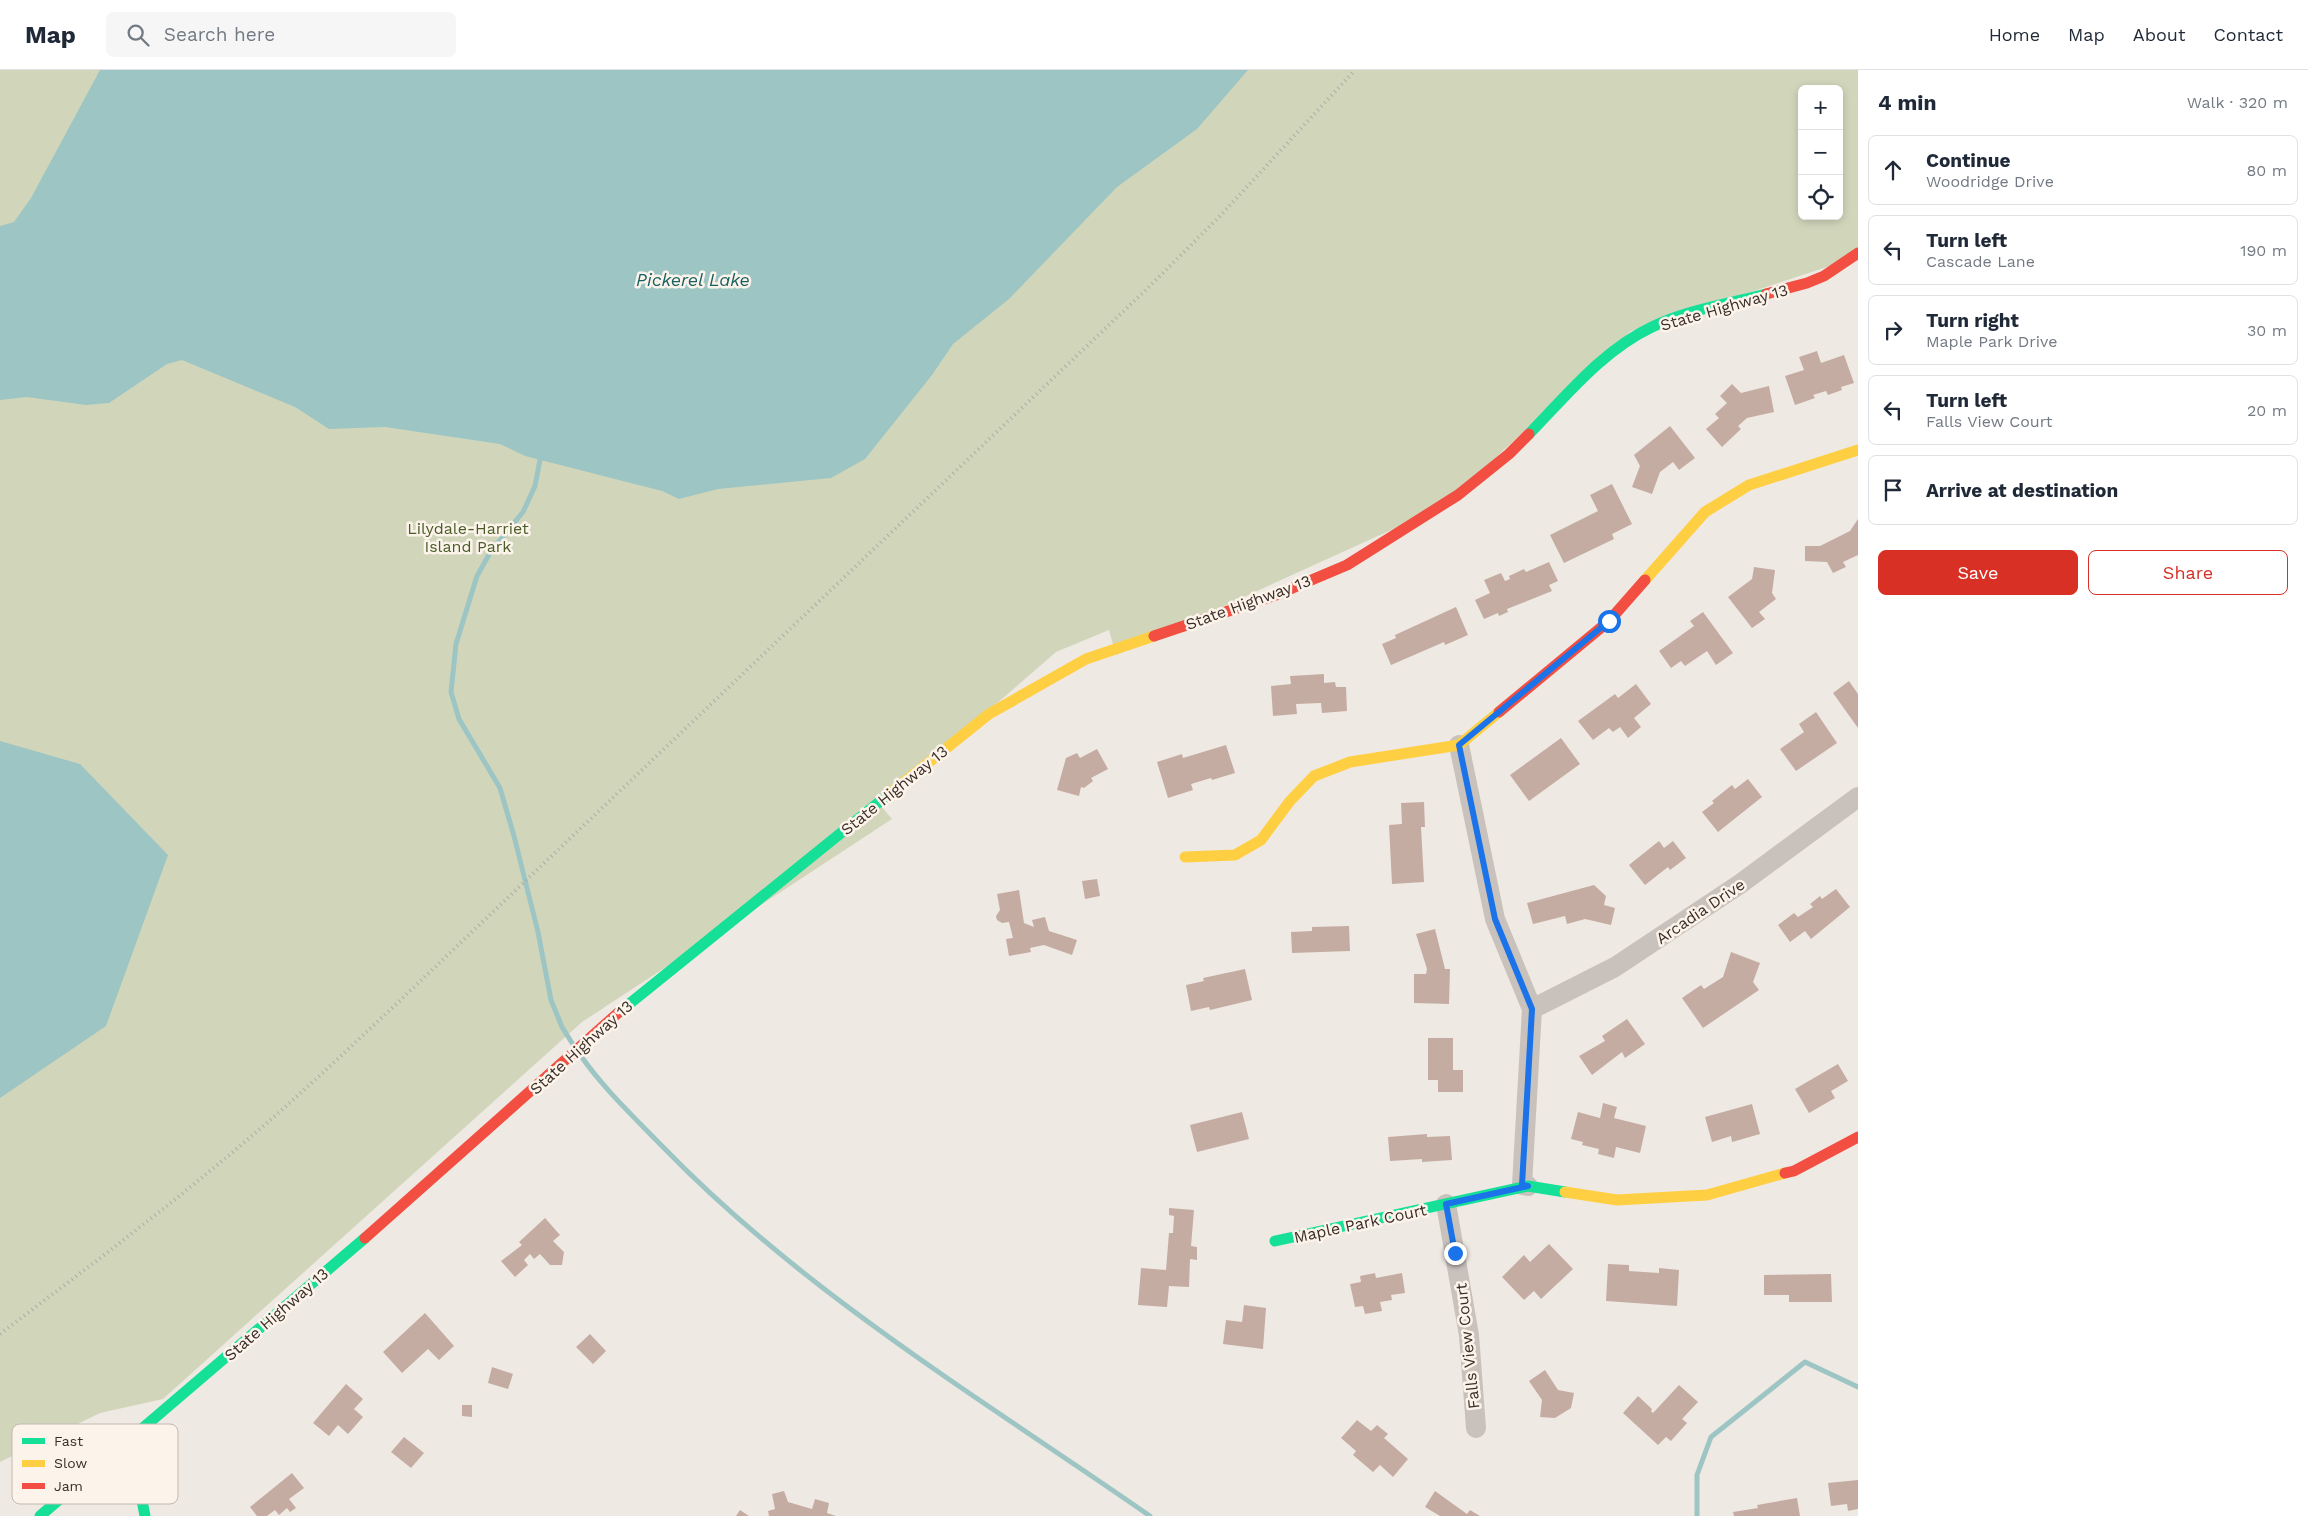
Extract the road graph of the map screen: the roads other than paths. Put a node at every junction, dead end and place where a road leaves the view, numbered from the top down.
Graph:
1 (1858, 253) edge
2 (1858, 450) edge
3 (1459, 745) junction
4 (1858, 796) edge
5 (1185, 857) dead end
6 (1532, 1009) junction
7 (1858, 1138) edge
8 (1528, 1186) junction
9 (1446, 1204) junction
10 (1275, 1241) dead end
11 (148, 1424) edge
12 (1476, 1428) dead end
13 (54, 1504) edge
14 (40, 1516) edge

1 - 11 street, State Highway 13
2 - 3 street
3 - 5 street
3 - 6 street
4 - 6 street, Arcadia Drive
6 - 8 street
7 - 8 street
8 - 9 street, Maple Park Court
9 - 10 street, Maple Park Court
9 - 12 street, Falls View Court
13 - 14 street, State Highway 13

